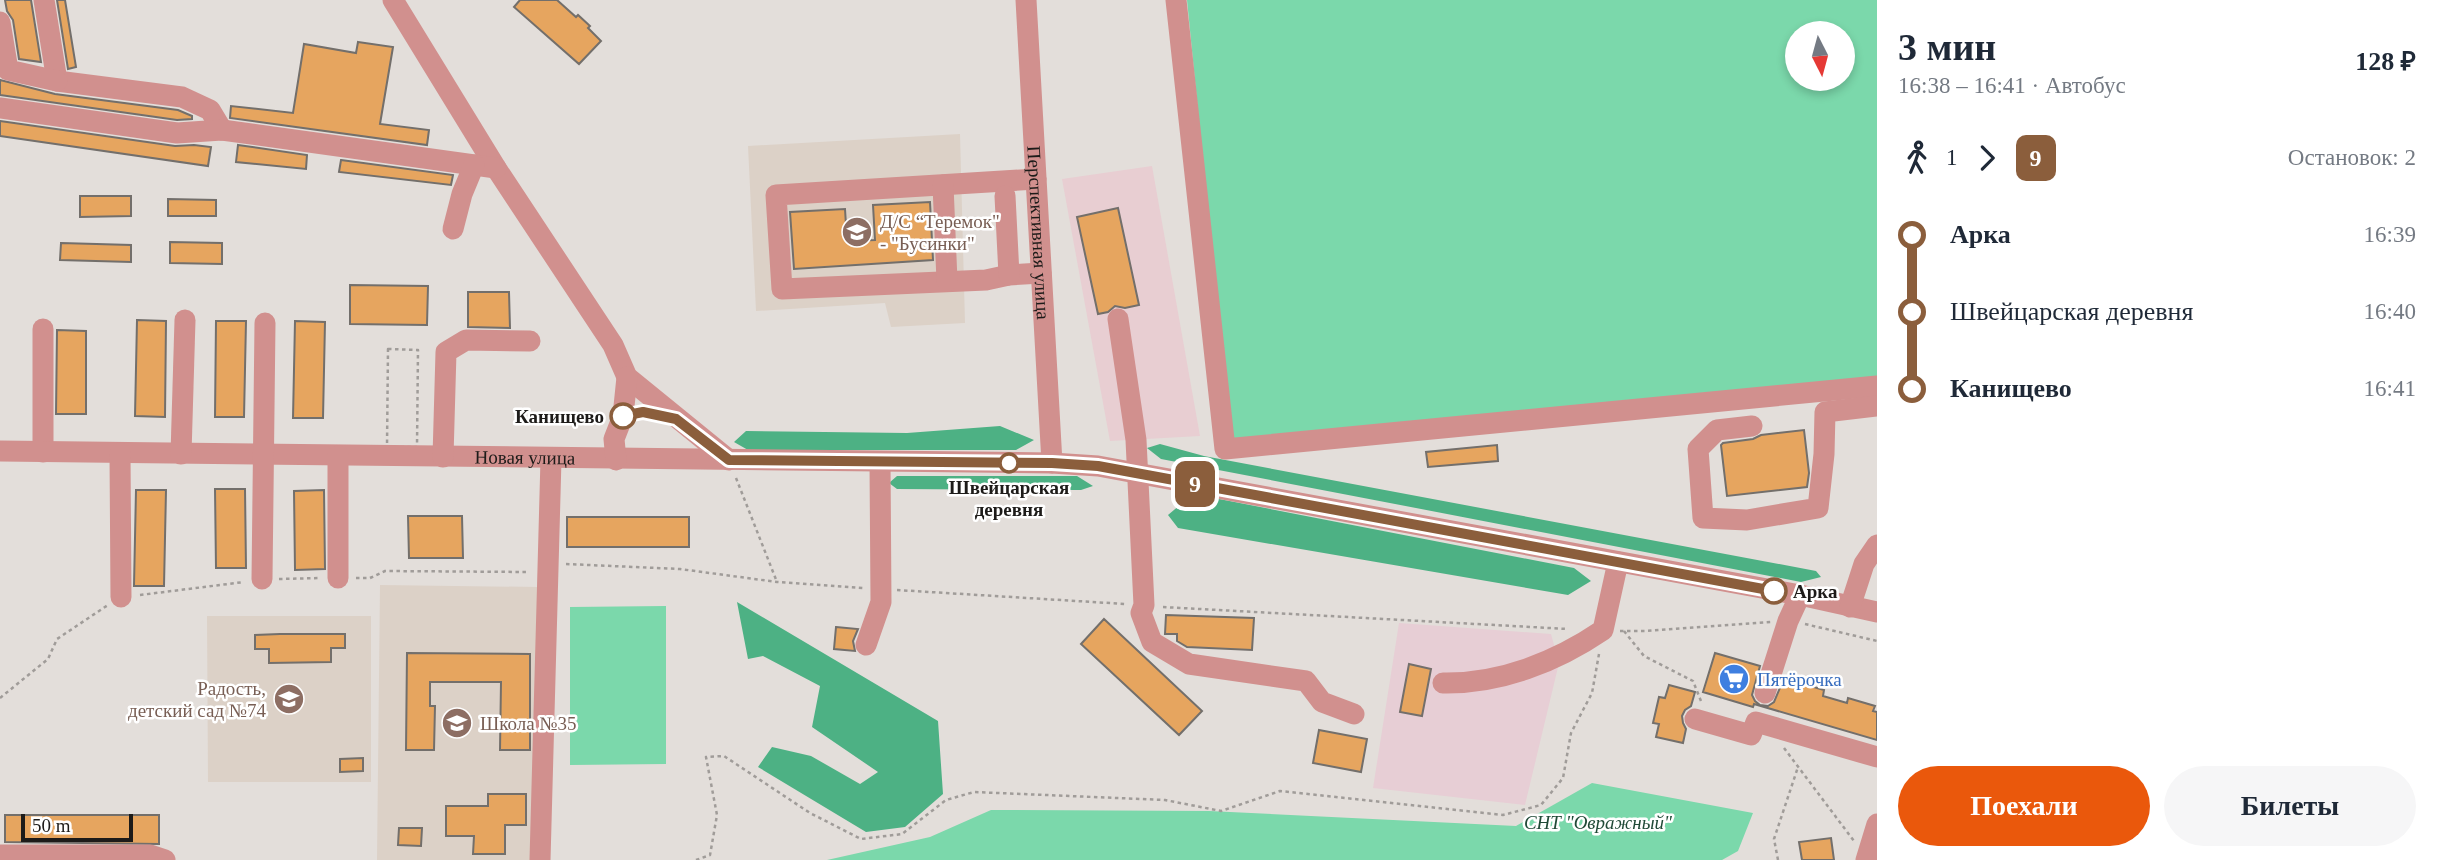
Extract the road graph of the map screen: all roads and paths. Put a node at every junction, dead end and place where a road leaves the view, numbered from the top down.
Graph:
1 (44, 0) edge
2 (393, 0) edge
3 (1026, 0) edge
4 (1176, 0) edge
5 (0, 22) edge
6 (57, 82) junction
7 (0, 108) edge
8 (222, 130) junction
9 (474, 164) junction
10 (496, 168) junction
11 (1036, 179) junction
12 (943, 185) junction
13 (1005, 196) dead end
14 (453, 229) dead end
15 (1041, 273) junction
16 (1009, 275) junction
17 (947, 281) junction
18 (1118, 319) dead end
19 (185, 320) dead end
20 (265, 323) dead end
21 (43, 329) dead end
22 (530, 341) dead end
23 (418, 350) joint
24 (627, 377) junction
25 (1877, 386) edge
26 (1877, 406) edge
27 (623, 416) junction
28 (676, 419) junction
29 (1752, 426) dead end
30 (0, 451) edge
31 (43, 452) junction
32 (120, 453) junction
33 (181, 454) junction
34 (263, 455) junction
35 (338, 456) junction
36 (443, 457) junction
37 (551, 459) junction
38 (616, 460) junction
39 (729, 460) junction
40 (880, 462) junction
41 (1052, 463) junction
42 (1138, 473) junction
43 (1877, 545) edge
44 (1618, 562) junction
45 (546, 572) junction
46 (338, 578) junction
47 (262, 579) junction
48 (777, 582) junction
49 (881, 589) junction
50 (1800, 595) junction
51 (121, 597) junction
52 (1144, 605) junction
53 (1850, 607) junction
54 (1877, 612) edge
55 (1788, 621) junction
56 (1567, 629) dead end
57 (1603, 630) junction
58 (1624, 631) junction
59 (1877, 640) edge
60 (866, 645) dead end
61 (1443, 683) dead end
62 (0, 698) edge
63 (1762, 711) junction
64 (1354, 714) dead end
65 (1704, 721) joint
66 (1877, 757) edge
67 (1798, 767) junction
68 (1877, 824) edge
69 (0, 855) edge
70 (1866, 859) edge
71 (165, 860) edge
72 (540, 860) edge
73 (696, 860) edge
74 (1778, 860) edge

1 - 6 street
2 - 10 street
3 - 11 street, Перспективная улица
4 - 25 street
5 - 6 street
6 - 8 street
7 - 8 street
8 - 9 street
9 - 10 street
9 - 14 street
10 - 24 street
11 - 12 street
11 - 15 street, Перспективная улица
12 - 17 street
12 - 17 street
13 - 16 street
15 - 16 street
15 - 41 street, Перспективная улица
16 - 17 street
18 - 42 street
19 - 33 street
20 - 34 street
21 - 31 street
22 - 36 street
23 - 23 path
24 - 27 street
24 - 28 street
26 - 29 street
27 - 28 street
27 - 38 street
28 - 39 street
30 - 31 street, Новая улица
31 - 32 street, Новая улица
32 - 33 street, Новая улица
32 - 51 street
33 - 34 street, Новая улица
34 - 35 street, Новая улица
34 - 47 street
35 - 36 street, Новая улица
35 - 46 street
36 - 37 street, Новая улица
37 - 38 street, Новая улица
37 - 45 street
38 - 39 street, Новая улица
39 - 40 street, Новая улица
39 - 48 path
40 - 41 street, Новая улица
40 - 49 street
41 - 42 street, Новая улица
42 - 44 street, Новая улица
42 - 52 street
43 - 53 street
44 - 50 street, Новая улица
44 - 57 street
45 - 46 path
45 - 48 path
45 - 72 street
46 - 47 path
47 - 51 path
48 - 49 path
49 - 52 path
49 - 60 street
50 - 53 street, Новая улица
50 - 55 street
51 - 62 path
52 - 56 path
52 - 64 street
53 - 54 street, Новая улица
55 - 58 path
55 - 59 path
55 - 63 street
57 - 58 path
57 - 61 street
57 - 73 path
58 - 65 path
63 - 65 street
63 - 66 street
63 - 67 path
67 - 70 path
67 - 74 path
68 - 70 street
69 - 71 street

